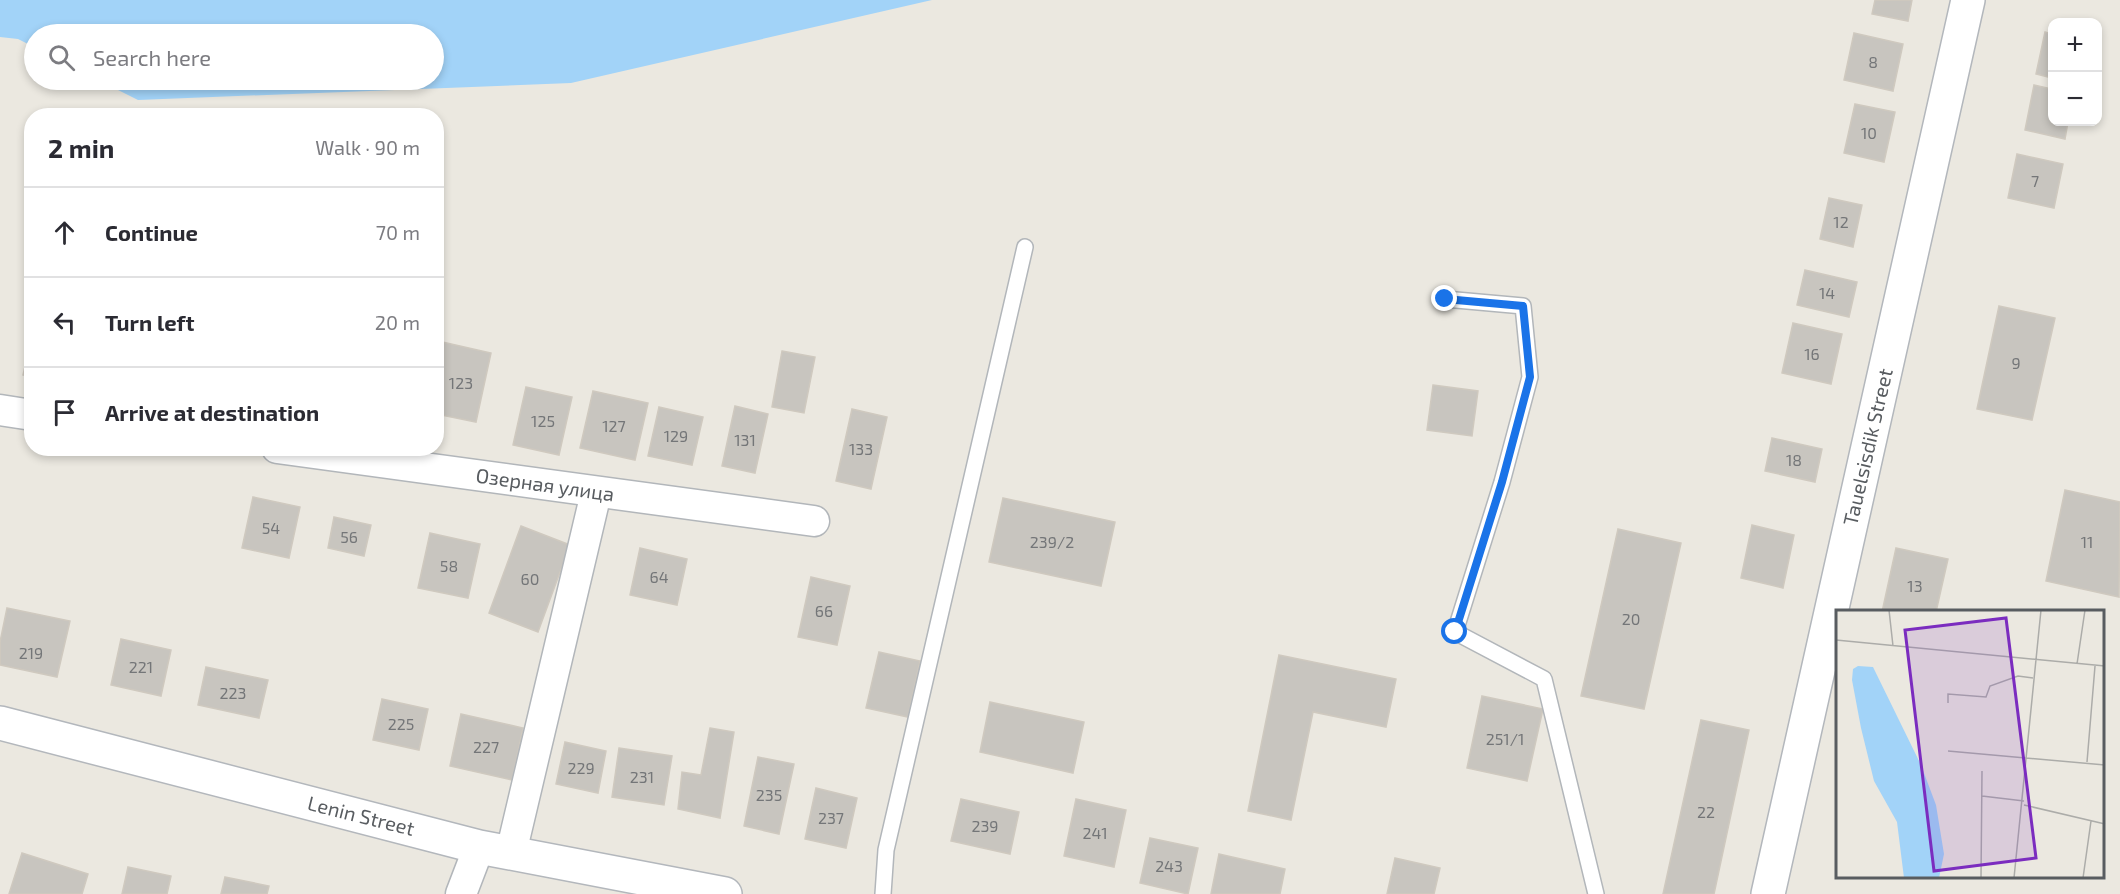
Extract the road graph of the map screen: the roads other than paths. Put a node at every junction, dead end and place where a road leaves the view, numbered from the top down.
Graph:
1 (1968, 0) edge
2 (1025, 247) dead end
3 (1445, 299) dead end
4 (0, 410) edge
5 (24, 414) edge
6 (335, 456) edge
7 (596, 492) junction
8 (814, 521) dead end
9 (0, 723) edge
10 (479, 847) junction
11 (511, 853) junction
12 (461, 894) edge
13 (724, 894) edge
14 (883, 894) edge
15 (1596, 894) edge
16 (1768, 894) edge

1 - 16 street, Tauelsisdik Street
2 - 14 lane
3 - 15 lane
4 - 5 street
6 - 7 street, Озерная улица
7 - 8 street, Озерная улица
7 - 11 street
9 - 10 street, Lenin Street
10 - 11 street, Lenin Street
10 - 12 street
11 - 13 street, Lenin Street

